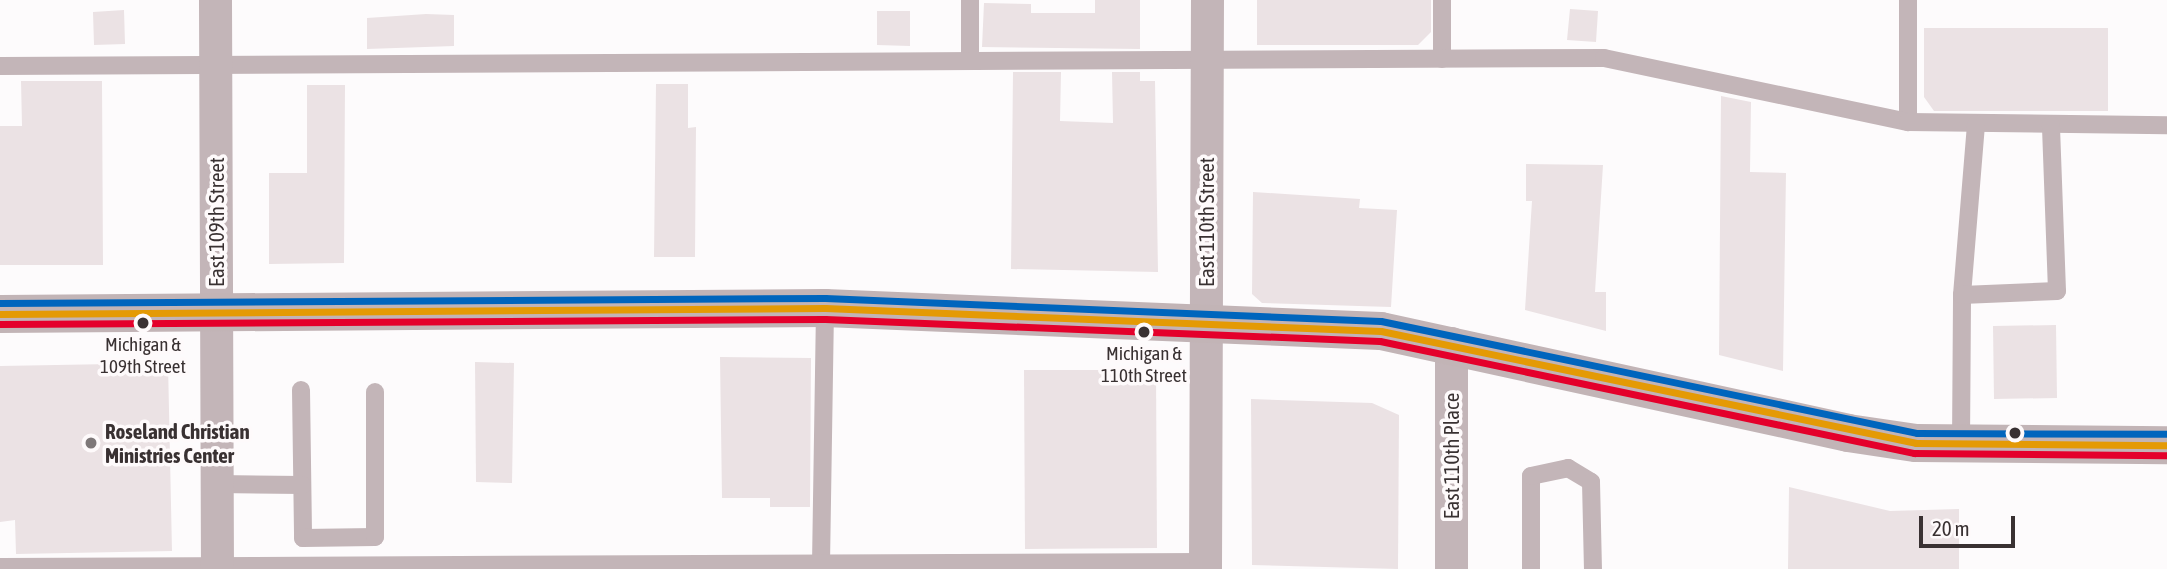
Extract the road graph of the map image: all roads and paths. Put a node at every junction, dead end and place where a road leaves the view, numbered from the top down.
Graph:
1 (215, 0) edge
2 (970, 0) edge
3 (1207, 0) edge
4 (1442, 0) edge
5 (1908, 0) edge
6 (1442, 59) junction
7 (1207, 60) junction
8 (970, 61) junction
9 (216, 65) junction
10 (0, 66) edge
11 (1908, 121) junction
12 (1976, 125) junction
13 (2051, 125) junction
14 (2167, 125) edge
15 (1962, 295) junction
16 (825, 307) junction
17 (216, 311) junction
18 (0, 314) edge
19 (1206, 323) junction
20 (1451, 343) junction
21 (301, 390) dead end
22 (375, 392) dead end
23 (1961, 443) junction
24 (2167, 445) edge
25 (217, 484) junction
26 (302, 485) junction
27 (821, 564) junction
28 (1205, 565) edge
29 (0, 566) edge
30 (217, 567) edge
31 (1451, 569) edge
32 (1531, 569) edge
33 (1593, 569) edge

1 - 9 street, East 109th Street
2 - 8 lane
3 - 7 street, East 110th Street
4 - 6 lane
5 - 11 lane
6 - 7 lane
6 - 11 lane
7 - 8 lane
7 - 19 street, East 110th Street
8 - 9 lane
9 - 10 lane
9 - 17 street, East 109th Street
11 - 12 lane
12 - 13 lane
12 - 15 lane
13 - 14 lane
13 - 15 lane
15 - 23 lane
16 - 17 main road
16 - 19 main road
16 - 27 lane
17 - 18 main road
17 - 25 street, East 109th Street
19 - 20 main road
19 - 28 street, East 110th Street
20 - 23 main road
20 - 31 street, East 110th Place
21 - 26 lane
22 - 26 lane
23 - 24 main road
25 - 26 lane
25 - 30 street, East 109th Street
27 - 28 lane
27 - 30 lane
29 - 30 lane
32 - 33 lane

